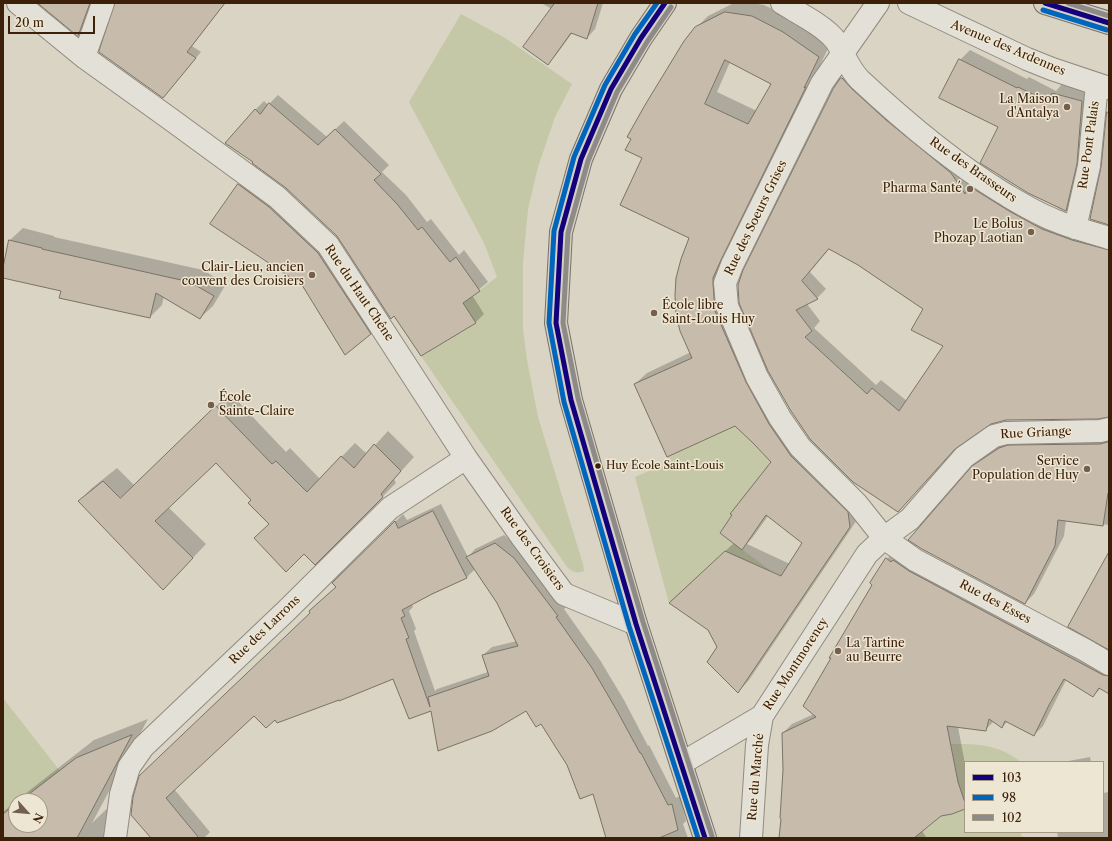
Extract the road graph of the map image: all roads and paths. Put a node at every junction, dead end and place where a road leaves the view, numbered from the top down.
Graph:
1 (18, 3) edge
2 (103, 3) edge
3 (665, 3) edge
4 (782, 3) edge
5 (878, 3) edge
6 (909, 3) edge
7 (1045, 3) edge
8 (1109, 24) edge
9 (842, 53) junction
10 (84, 57) junction
11 (1103, 86) edge
12 (1075, 228) junction
13 (1109, 238) edge
14 (1109, 429) edge
15 (466, 458) junction
16 (884, 538) junction
17 (636, 624) junction
18 (1109, 664) edge
19 (762, 716) junction
20 (682, 763) junction
21 (115, 838) edge
22 (705, 838) edge
23 (751, 838) edge

1 - 10 street, Rue du Haut Chêne
2 - 10 street
3 - 17 main road
4 - 9 street, Rue des Brasseurs
5 - 9 street, Rue des Soeurs Grises
6 - 11 street, Avenue des Ardennes
7 - 8 main road
9 - 12 street, Rue des Brasseurs
9 - 16 street, Rue des Soeurs Grises
10 - 15 street, Rue du Haut Chêne
11 - 12 street, Rue Pont Palais
12 - 13 street, Rue des Brasseurs
14 - 16 street, Rue Griange
15 - 17 street, Rue des Croisiers
15 - 21 street, Rue des Larrons
16 - 18 street, Rue des Esses
16 - 19 street, Rue Montmorency
17 - 20 main road
19 - 20 street, Rue Montmorency
19 - 23 street, Rue du Marché
20 - 22 main road

